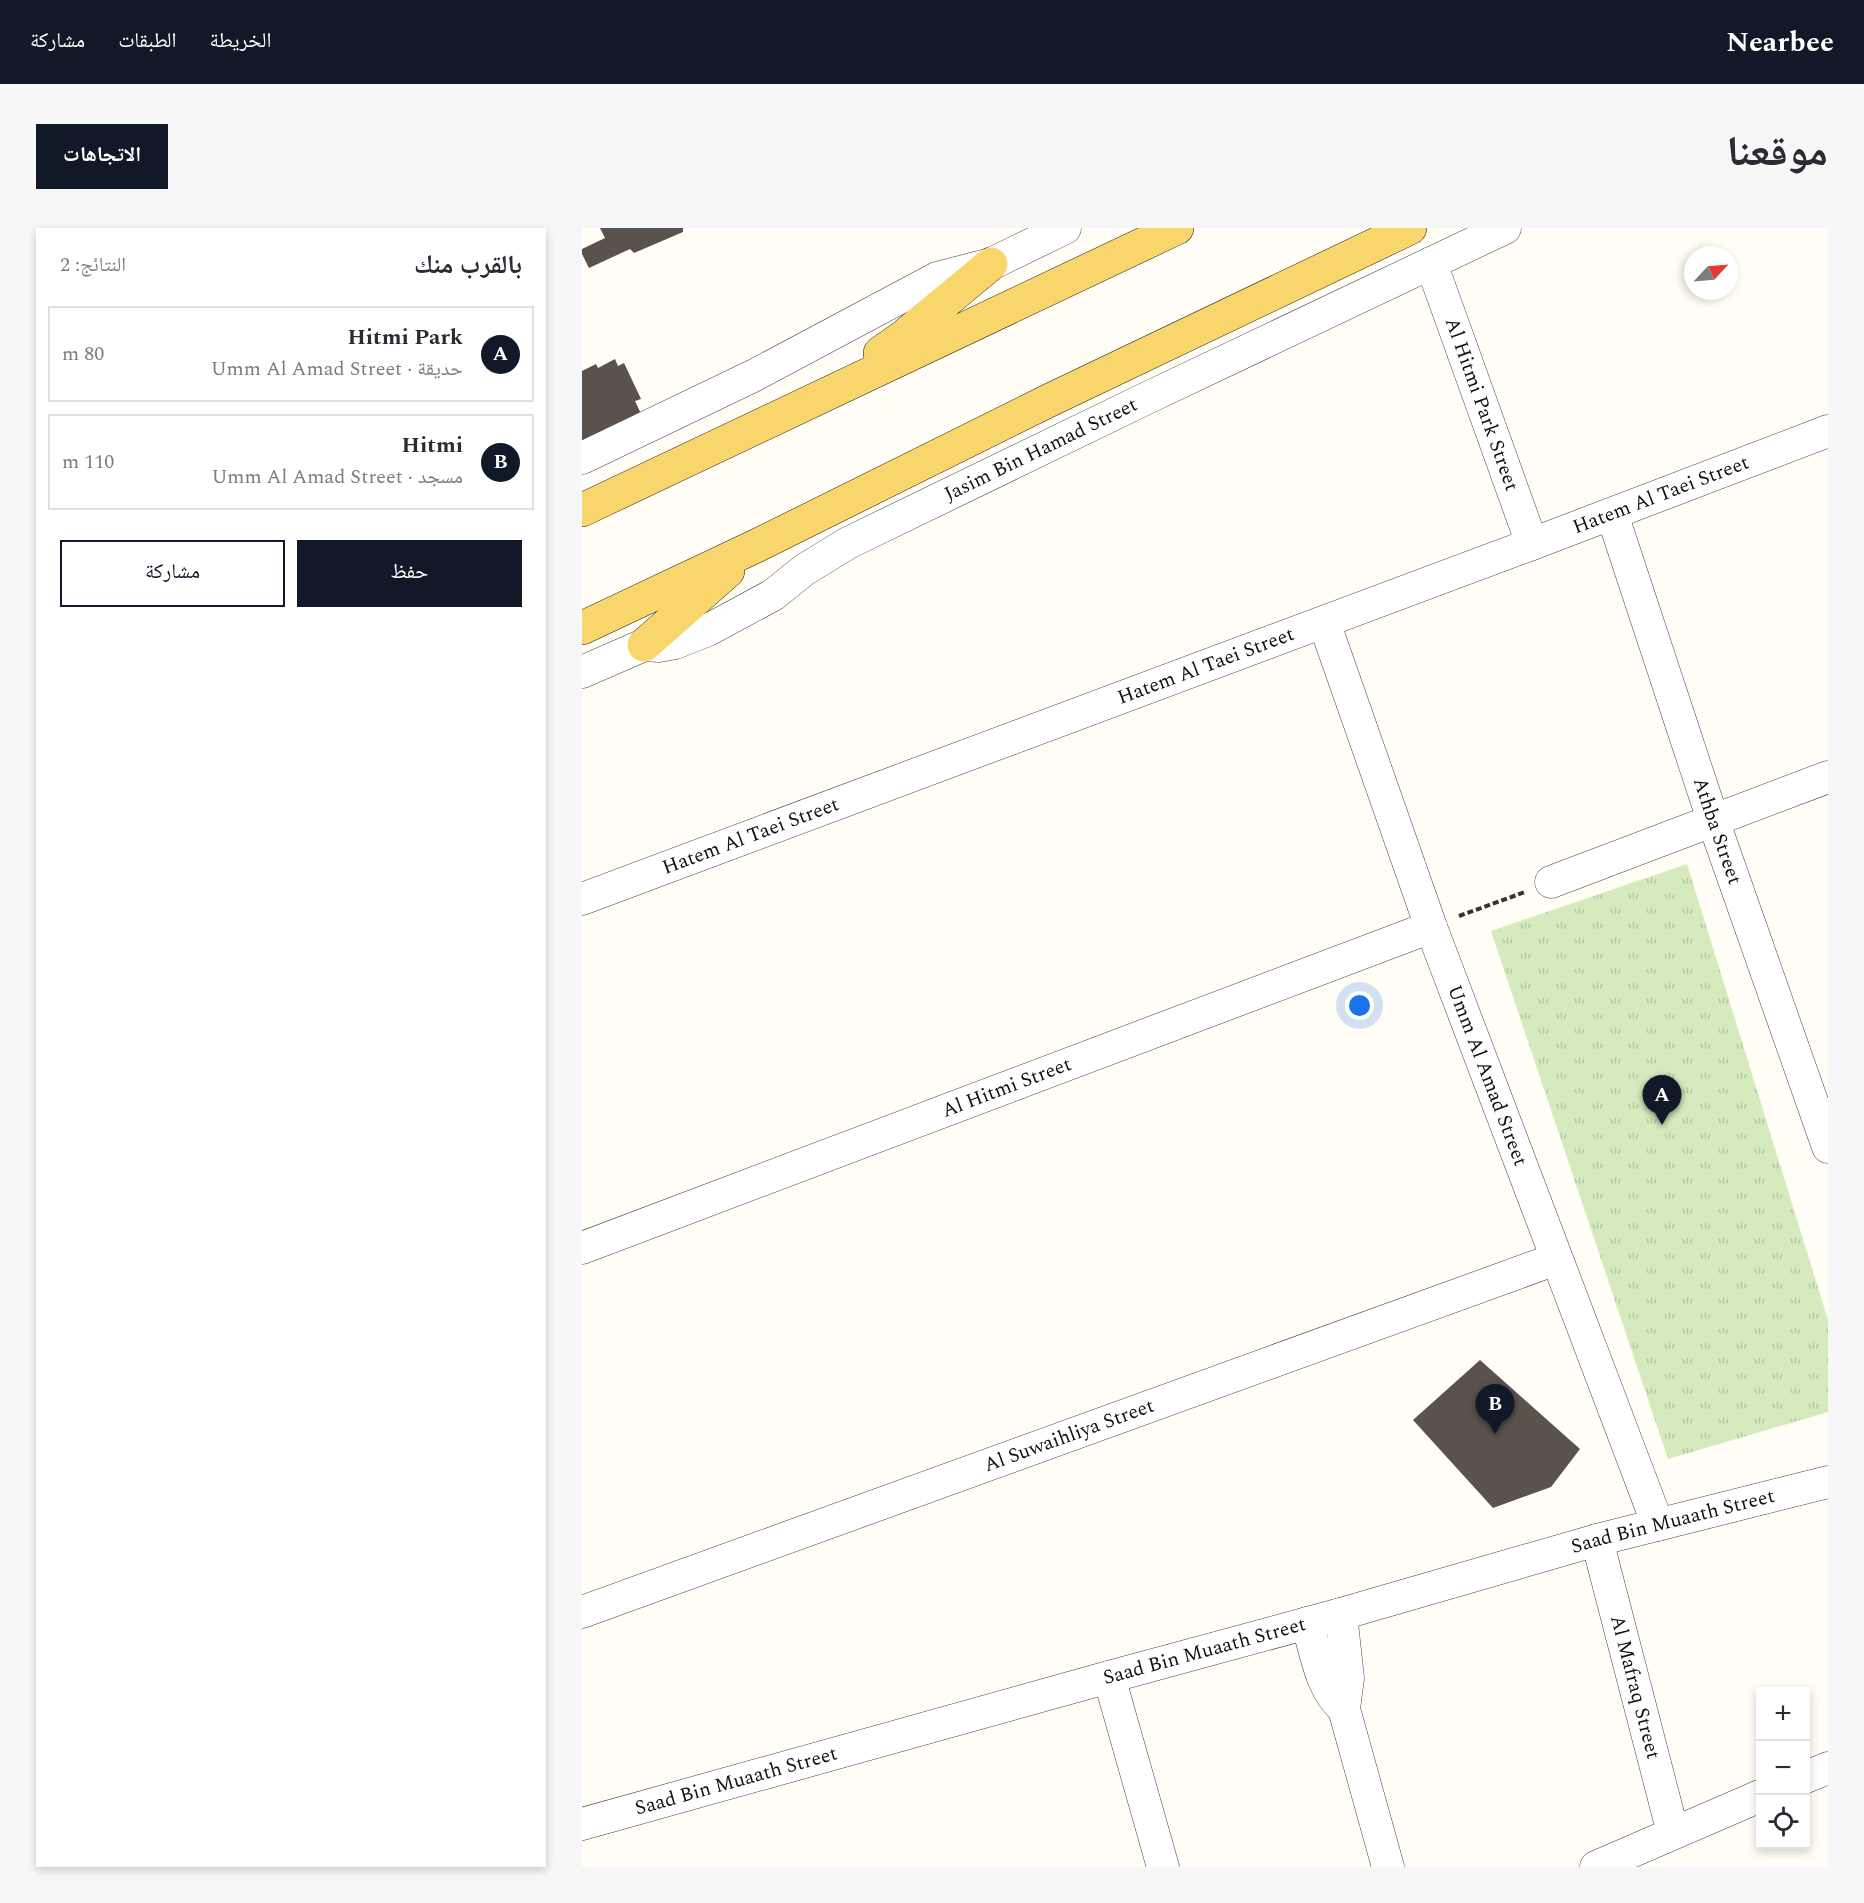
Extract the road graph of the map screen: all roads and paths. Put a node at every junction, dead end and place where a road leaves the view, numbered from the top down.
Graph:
1 (1065, 228) edge
2 (1177, 228) edge
3 (1410, 228) edge
4 (1505, 228) edge
5 (1431, 263) junction
6 (991, 264) junction
7 (803, 405) junction
8 (1828, 431) edge
9 (582, 458) edge
10 (582, 510) edge
11 (1612, 514) junction
12 (1532, 544) junction
13 (756, 546) junction
14 (1324, 622) junction
15 (582, 628) edge
16 (644, 645) junction
17 (582, 672) edge
18 (1828, 777) edge
19 (1713, 820) junction
20 (1551, 882) joint
21 (582, 899) edge
22 (1431, 927) junction
23 (1828, 1147) edge
24 (582, 1248) edge
25 (1556, 1258) junction
26 (1828, 1482) edge
27 (1658, 1525) junction
28 (1597, 1540) junction
29 (582, 1612) edge
30 (1341, 1614) junction
31 (1307, 1623) junction
32 (1109, 1677) junction
33 (1344, 1709) junction
34 (1828, 1768) edge
35 (1810, 1775) edge
36 (1756, 1798) edge
37 (582, 1824) edge
38 (1673, 1833) junction
39 (1163, 1867) edge
40 (1389, 1867) edge
41 (1596, 1867) edge

1 - 6 street
2 - 7 main road
3 - 13 main road, Jasim Bin Hamad Street
4 - 5 street, Jasim Bin Hamad Street
5 - 12 street, Al Hitmi Park Street
5 - 16 street, Jasim Bin Hamad Street
6 - 7 main road
6 - 9 street
7 - 10 main road
8 - 11 street, Hatem Al Taei Street
11 - 12 street, Hatem Al Taei Street
11 - 19 street, Athba Street
12 - 14 street, Hatem Al Taei Street
13 - 15 main road, Jasim Bin Hamad Street
13 - 16 main road
14 - 21 street, Hatem Al Taei Street
14 - 22 street, Umm Al Amad Street
16 - 17 street, Jasim Bin Hamad Street
18 - 19 street
19 - 20 street
19 - 23 street, Athba Street
20 - 22 path
22 - 24 street, Al Hitmi Street
22 - 25 street, Umm Al Amad Street
25 - 27 street, Umm Al Amad Street
25 - 29 street, Al Suwaihliya Street
26 - 27 street, Saad Bin Muaath Street
27 - 28 street, Saad Bin Muaath Street
28 - 30 street, Saad Bin Muaath Street
28 - 38 street, Al Mafraq Street
30 - 31 street, Saad Bin Muaath Street
30 - 33 street
31 - 32 street, Saad Bin Muaath Street
31 - 33 street
32 - 37 street, Saad Bin Muaath Street
32 - 39 street
33 - 40 street
34 - 35 street
36 - 38 street
38 - 41 street

